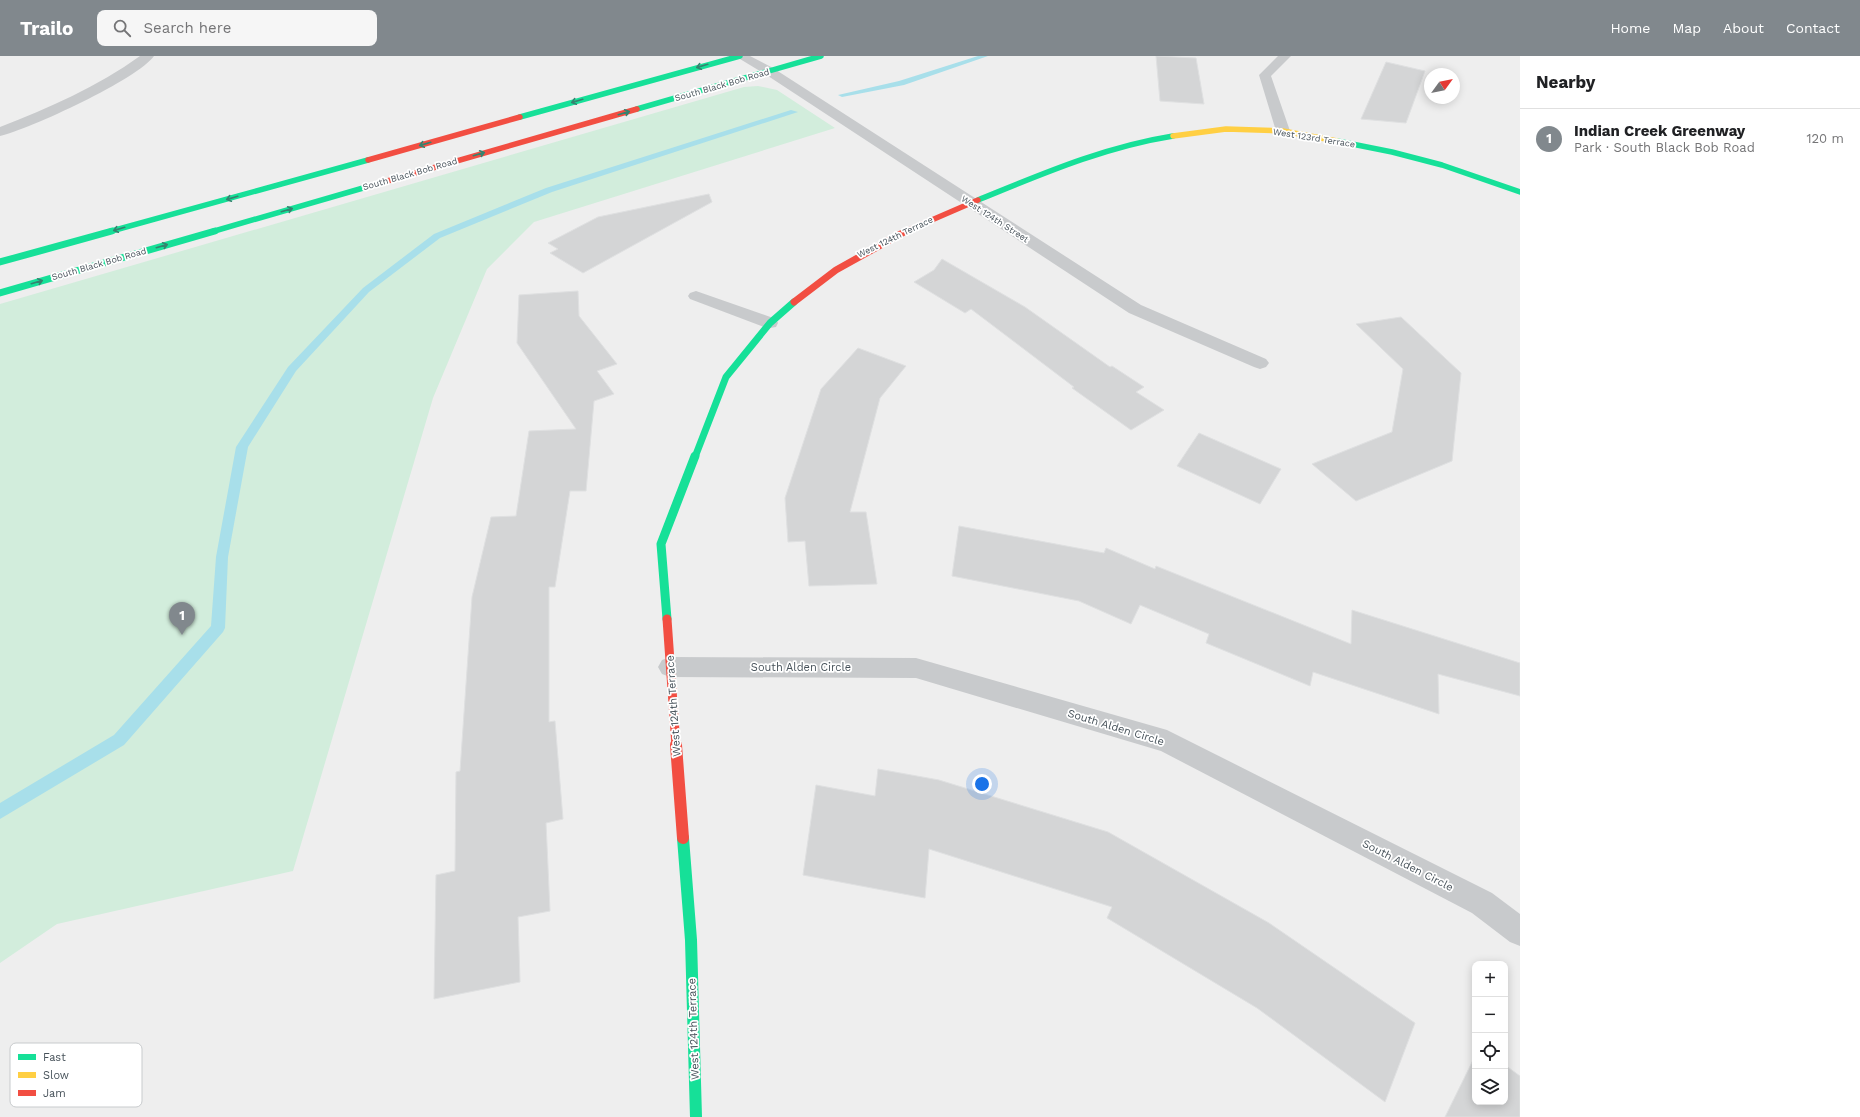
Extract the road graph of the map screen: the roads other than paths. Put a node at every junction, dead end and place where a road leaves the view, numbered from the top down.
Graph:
1 (148, 56) edge
2 (740, 56) edge
3 (821, 56) edge
4 (1285, 56) edge
5 (769, 71) junction
6 (1282, 131) junction
7 (0, 132) edge
8 (1520, 192) edge
9 (969, 202) junction
10 (0, 262) edge
11 (0, 293) edge
12 (696, 296) dead end
13 (770, 323) junction
14 (1260, 363) dead end
15 (670, 666) junction
16 (1520, 932) edge
17 (696, 1117) edge

1 - 7 street
2 - 5 street, West 124th Street
2 -> 10 main road
3 - 5 main road, South Black Bob Road
4 - 6 street
5 - 9 street, West 124th Street
11 -> 5 main road, South Black Bob Road
6 - 8 main road, West 123rd Terrace
6 - 9 main road, West 123rd Terrace
9 - 13 main road, West 124th Terrace
9 - 14 street, West 124th Street
12 - 13 street
13 - 15 main road, West 124th Terrace
15 - 16 street, South Alden Circle
15 - 17 main road, West 124th Terrace

